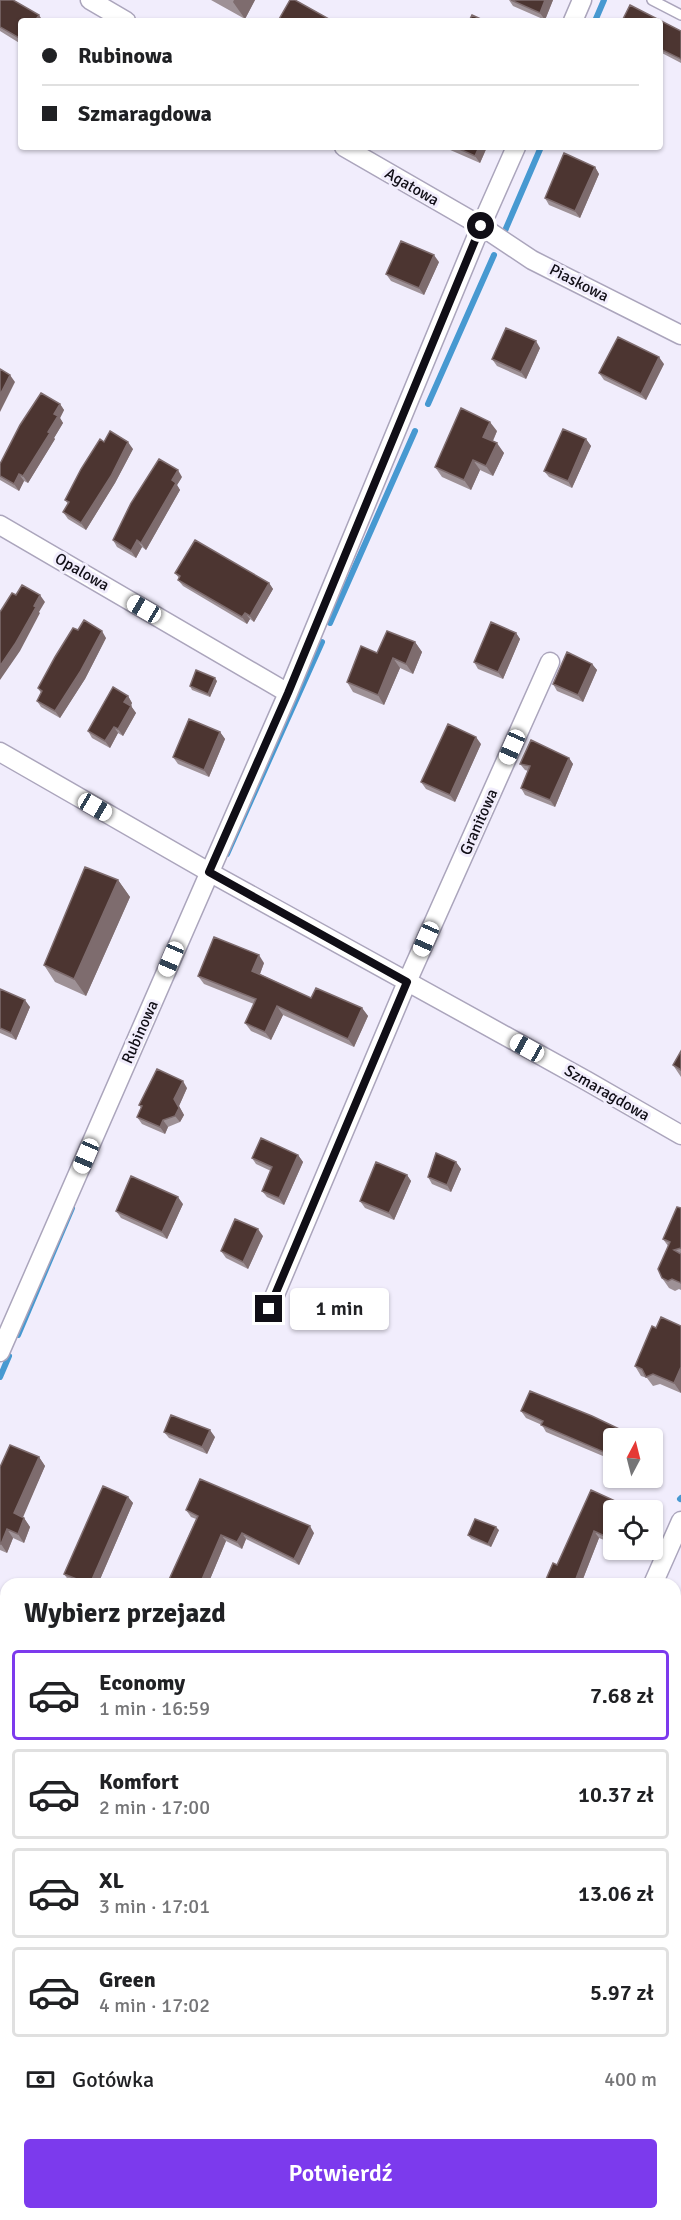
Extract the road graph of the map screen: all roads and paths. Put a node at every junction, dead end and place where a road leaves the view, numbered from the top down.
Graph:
1 (90, 0) edge
2 (582, 0) edge
3 (652, 0) edge
4 (681, 15) edge
5 (121, 18) edge
6 (574, 18) edge
7 (349, 150) edge
8 (515, 150) edge
9 (481, 226) junction
10 (681, 334) edge
11 (0, 525) edge
12 (550, 662) dead end
13 (288, 693) junction
14 (0, 752) edge
15 (209, 872) junction
16 (407, 982) junction
17 (681, 1135) edge
18 (269, 1309) dead end
19 (0, 1352) edge
20 (681, 1521) edge
21 (657, 1578) edge

1 - 5 street
2 - 6 street
3 - 4 lane
7 - 9 street, Agatowa
8 - 9 street, Rubinowa
9 - 10 street, Piaskowa
9 - 13 street, Rubinowa
11 - 13 street, Opalowa
12 - 16 street, Granitowa
13 - 15 street, Rubinowa
14 - 15 street, Szmaragdowa
15 - 16 street, Szmaragdowa
15 - 19 street, Rubinowa
16 - 17 street, Szmaragdowa
16 - 18 street
20 - 21 street

